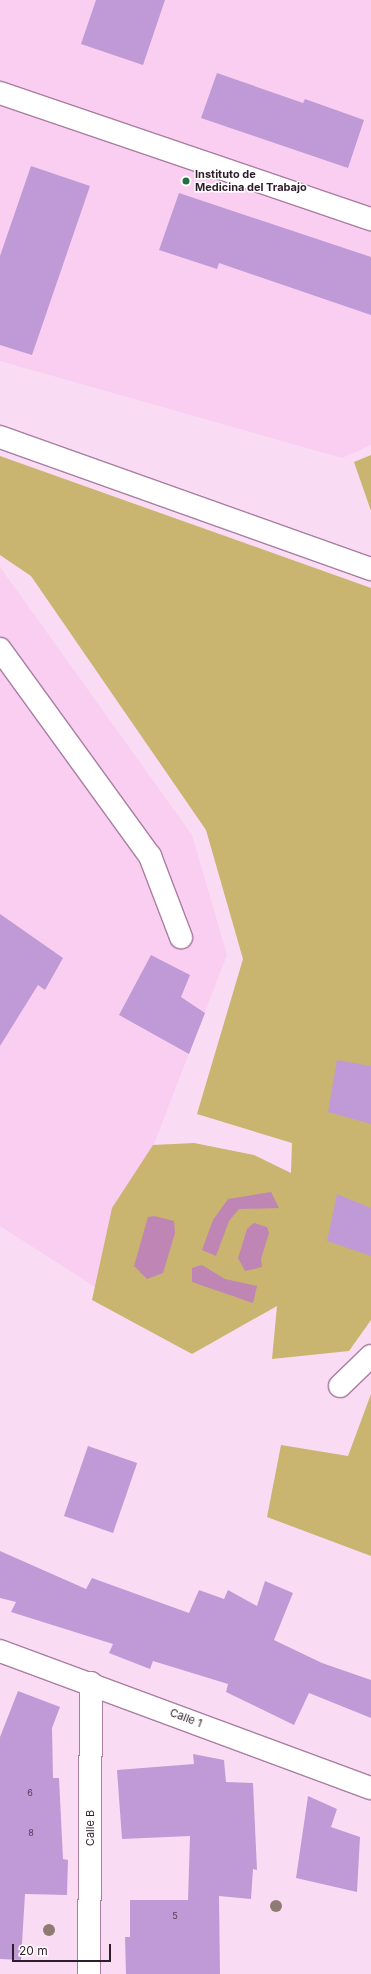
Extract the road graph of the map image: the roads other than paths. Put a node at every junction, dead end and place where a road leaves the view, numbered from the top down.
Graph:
1 (0, 93) edge
2 (371, 219) edge
3 (0, 437) edge
4 (371, 569) edge
5 (0, 649) edge
6 (181, 937) dead end
7 (371, 1356) edge
8 (340, 1386) dead end
9 (0, 1651) edge
10 (91, 1683) junction
11 (371, 1788) edge
12 (89, 1974) edge

1 - 2 street
3 - 4 street
5 - 6 street
7 - 8 street
9 - 10 street, Calle 1
10 - 11 street, Calle 1
10 - 12 street, Calle B

